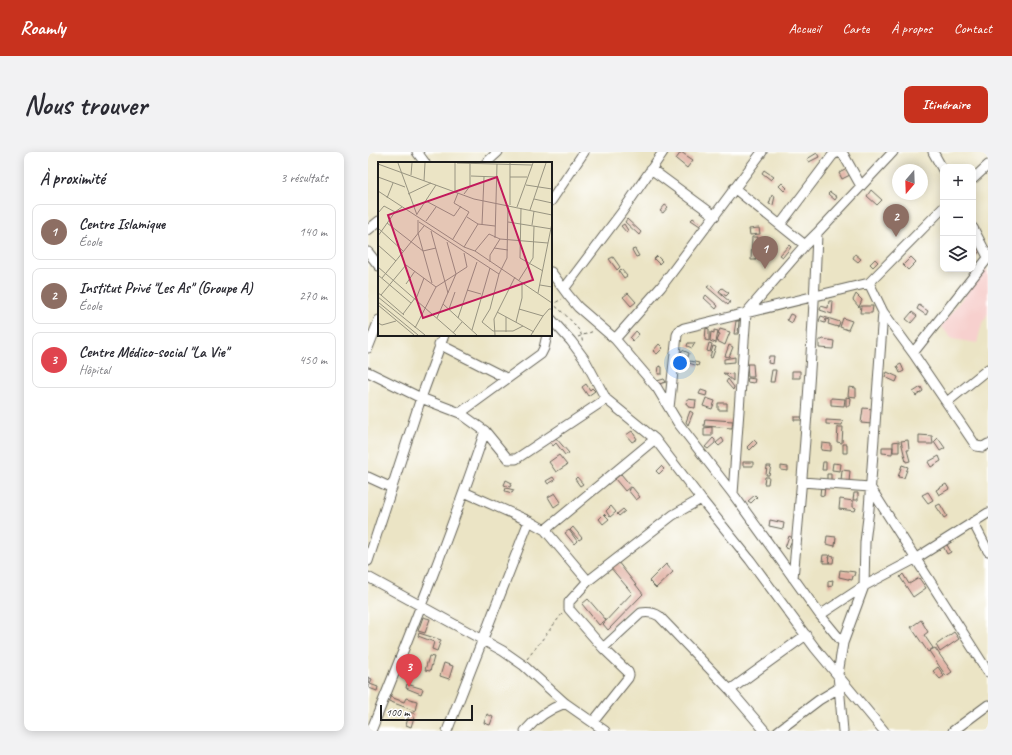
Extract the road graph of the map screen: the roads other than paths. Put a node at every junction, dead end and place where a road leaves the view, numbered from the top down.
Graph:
1 (417, 152) edge
2 (498, 152) edge
3 (584, 152) edge
4 (663, 152) edge
5 (762, 152) edge
6 (842, 152) edge
7 (893, 152) edge
8 (933, 152) edge
9 (425, 158) edge
10 (487, 162) edge
11 (940, 165) edge
12 (988, 165) edge
13 (651, 169) junction
14 (976, 176) edge
15 (861, 186) junction
16 (734, 188) junction
17 (552, 200) edge
18 (940, 211) edge
19 (715, 216) junction
20 (378, 222) edge
21 (780, 225) junction
22 (368, 230) edge
23 (817, 233) junction
24 (976, 234) edge
25 (805, 245) junction
26 (368, 252) edge
27 (988, 258) edge
28 (378, 265) edge
29 (552, 273) edge
30 (552, 282) edge
31 (869, 284) junction
32 (564, 290) junction
33 (815, 297) junction
34 (883, 312) junction
35 (746, 313) junction
36 (552, 320) edge
37 (378, 323) edge
38 (443, 336) edge
39 (547, 336) edge
40 (616, 339) junction
41 (439, 344) junction
42 (368, 348) edge
43 (913, 353) junction
44 (988, 369) edge
45 (368, 372) edge
46 (506, 378) junction
47 (421, 398) junction
48 (606, 399) junction
49 (947, 402) junction
50 (669, 408) junction
51 (460, 413) junction
52 (485, 431) junction
53 (655, 439) junction
54 (988, 444) edge
55 (368, 477) edge
56 (802, 482) junction
57 (870, 487) junction
58 (392, 488) junction
59 (464, 492) junction
60 (733, 494) junction
61 (701, 499) junction
62 (988, 513) edge
63 (529, 520) junction
64 (973, 522) junction
65 (545, 530) junction
66 (988, 551) edge
67 (915, 559) junction
68 (368, 561) edge
69 (368, 578) edge
70 (794, 578) junction
71 (588, 581) junction
72 (864, 586) junction
73 (421, 607) junction
74 (820, 615) junction
75 (806, 635) junction
76 (483, 640) junction
77 (843, 644) junction
78 (604, 648) junction
79 (988, 672) edge
80 (838, 674) junction
81 (839, 688) junction
82 (730, 690) junction
83 (565, 703) junction
84 (988, 705) edge
85 (593, 722) junction
86 (371, 731) edge
87 (447, 731) edge
88 (525, 731) edge
89 (605, 731) edge
90 (765, 731) edge
91 (778, 731) edge
92 (843, 731) edge
93 (884, 731) edge
94 (953, 731) edge

1 - 9 street
2 - 10 street
3 - 17 street
4 - 13 street
5 - 16 street
6 - 15 street
6 - 21 street
7 - 15 street
8 - 11 street
12 - 14 street
13 - 19 street
13 - 32 street
15 - 23 street
16 - 19 street
16 - 21 street
18 - 31 street
19 - 40 street
20 - 22 street
21 - 25 street
23 - 25 street
23 - 33 street
24 - 27 street
25 - 35 street
26 - 28 street
27 - 43 street
29 - 32 street
30 - 32 street
31 - 33 street
31 - 34 street
32 - 40 street
33 - 35 street
33 - 56 street
34 - 43 street
34 - 57 street
35 - 50 street
35 - 60 street
36 - 48 street
37 - 42 street
38 - 41 street
39 - 46 street
40 - 50 street
41 - 46 street
41 - 47 street
43 - 49 street
44 - 49 street
45 - 47 street
46 - 51 street
47 - 51 street
47 - 58 street
48 - 52 street
48 - 53 street
49 - 54 street
50 - 60 street
51 - 52 street
52 - 59 street
53 - 61 street
53 - 65 street
55 - 58 street
56 - 57 street
56 - 70 street
57 - 67 street
57 - 72 street
58 - 68 street
59 - 63 street
59 - 73 street
60 - 70 street
61 - 71 street
61 - 75 street
62 - 64 street
63 - 65 street
63 - 76 street
64 - 66 street
64 - 67 street
65 - 71 street
67 - 72 street
67 - 79 street
69 - 73 street
70 - 74 street
71 - 78 street
72 - 74 street
72 - 77 street
73 - 76 street
73 - 86 street
74 - 77 street
75 - 80 street
75 - 82 street
76 - 83 street
76 - 87 street
77 - 80 street
78 - 82 street
78 - 85 street
80 - 81 street
80 - 93 street
81 - 91 street
81 - 92 street
82 - 90 street
83 - 85 street
83 - 88 street
84 - 94 street
85 - 89 street

